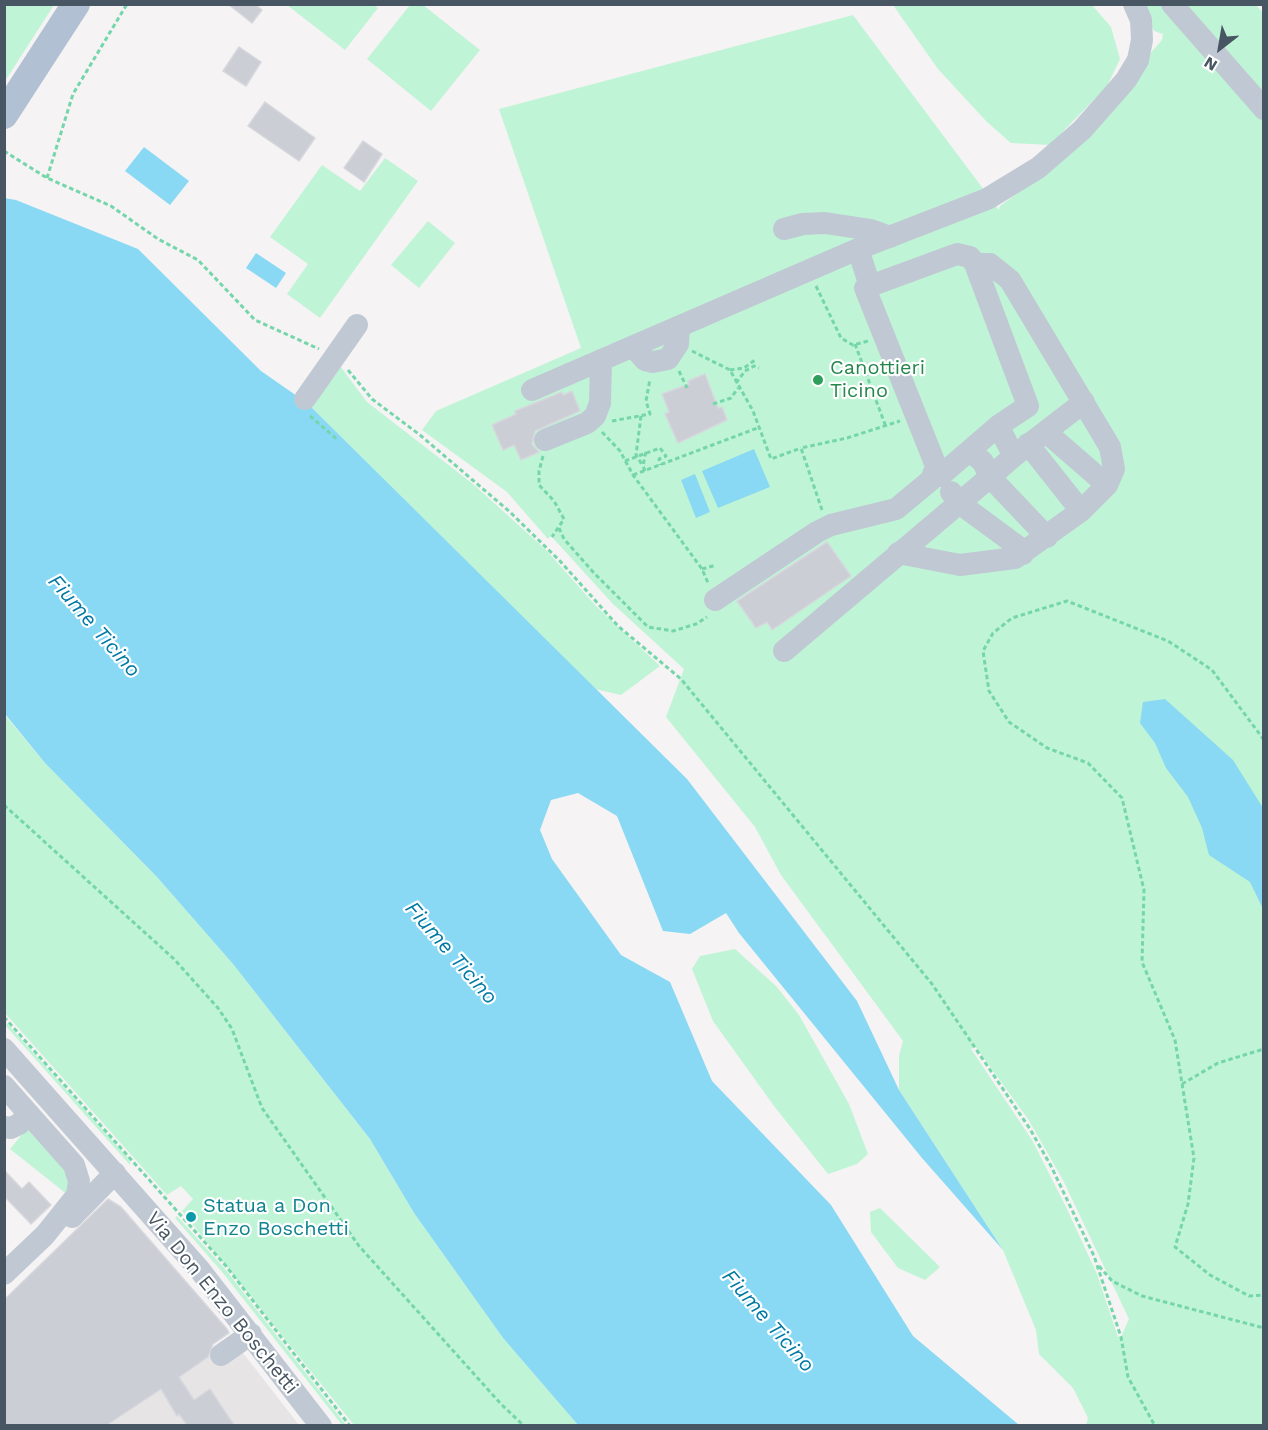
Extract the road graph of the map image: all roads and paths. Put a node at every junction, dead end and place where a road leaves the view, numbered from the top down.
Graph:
1 (76, 4) edge
2 (127, 4) edge
3 (1134, 4) edge
4 (1172, 4) edge
5 (1263, 109) edge
6 (7, 111) edge
7 (4, 151) edge
8 (46, 178) junction
9 (784, 229) dead end
10 (890, 237) junction
11 (858, 249) junction
12 (975, 264) junction
13 (809, 270) junction
14 (868, 287) junction
15 (357, 325) dead end
16 (679, 335) junction
17 (884, 335) junction
18 (855, 344) junction
19 (335, 356) junction
20 (601, 360) junction
21 (755, 360) dead end
22 (759, 368) dead end
23 (730, 370) junction
24 (736, 383) junction
25 (738, 388) junction
26 (532, 390) dead end
27 (646, 401) dead end
28 (1084, 402) junction
29 (304, 404) joint
30 (713, 404) dead end
31 (915, 415) junction
32 (640, 417) junction
33 (589, 422) junction
34 (999, 426) junction
35 (886, 427) junction
36 (760, 428) junction
37 (338, 440) dead end
38 (545, 440) joint
39 (1029, 444) junction
40 (801, 448) junction
41 (646, 451) junction
42 (970, 451) junction
43 (636, 455) junction
44 (625, 461) junction
45 (660, 465) junction
46 (643, 466) junction
47 (645, 471) junction
48 (938, 472) junction
49 (633, 476) junction
50 (990, 477) junction
51 (1107, 485) junction
52 (959, 503) junction
53 (1081, 511) junction
54 (828, 527) junction
55 (559, 528) junction
56 (552, 537) dead end
57 (1047, 537) junction
58 (898, 553) junction
59 (1023, 554) junction
60 (716, 565) dead end
61 (702, 569) junction
62 (715, 600) junction
63 (784, 651) dead end
64 (1263, 740) edge
65 (4, 806) edge
66 (4, 1049) edge
67 (1263, 1049) edge
68 (1182, 1084) junction
69 (4, 1086) edge
70 (29, 1114) junction
71 (4, 1127) edge
72 (119, 1177) junction
73 (45, 1235) junction
74 (1094, 1257) junction
75 (4, 1274) edge
76 (1263, 1295) edge
77 (1263, 1328) edge
78 (251, 1334) junction
79 (221, 1355) dead end
80 (321, 1425) edge
81 (524, 1425) edge
82 (1155, 1425) edge

1 - 6 main road
2 - 8 path
3 - 10 street
4 - 5 street
7 - 8 path
8 - 19 path
9 - 10 street
10 - 11 street
11 - 13 street
11 - 14 street
12 - 14 street
12 - 28 street
12 - 34 street
13 - 16 street
13 - 18 path
14 - 17 street
15 - 19 street
16 - 20 street
16 - 23 path
17 - 18 path
17 - 31 street
18 - 35 path
19 - 29 street
19 - 74 path
20 - 26 street
20 - 33 street
21 - 23 path
22 - 24 path
23 - 24 path
24 - 25 path
25 - 30 path
25 - 36 path
27 - 32 path
28 - 39 street
28 - 51 street
29 - 37 path
31 - 35 path
31 - 48 street
32 - 33 path
32 - 43 path
33 - 38 street
33 - 44 path
34 - 39 street
34 - 42 street
35 - 40 path
36 - 40 path
36 - 45 path
38 - 55 path
39 - 50 street
39 - 51 street
39 - 53 street
40 - 54 path
41 - 43 path
41 - 45 path
41 - 46 path
42 - 48 street
42 - 50 street
43 - 44 path
43 - 46 path
44 - 49 path
45 - 47 path
46 - 47 path
47 - 49 path
48 - 52 street
48 - 54 street
49 - 61 path
50 - 52 street
50 - 57 street
51 - 53 street
52 - 58 street
52 - 59 street
53 - 57 street
54 - 62 street
55 - 56 path
55 - 62 path
57 - 59 street
58 - 59 street
58 - 63 street
60 - 61 path
61 - 62 path
64 - 68 path
65 - 81 path
66 - 72 street, Via Don Enzo Boschetti
67 - 68 path
68 - 76 path
69 - 70 street
70 - 71 street
70 - 73 street
72 - 73 street
72 - 78 street, Via Don Enzo Boschetti
73 - 75 street
74 - 77 path
74 - 82 path
78 - 79 street
78 - 80 street, Via Don Enzo Boschetti

